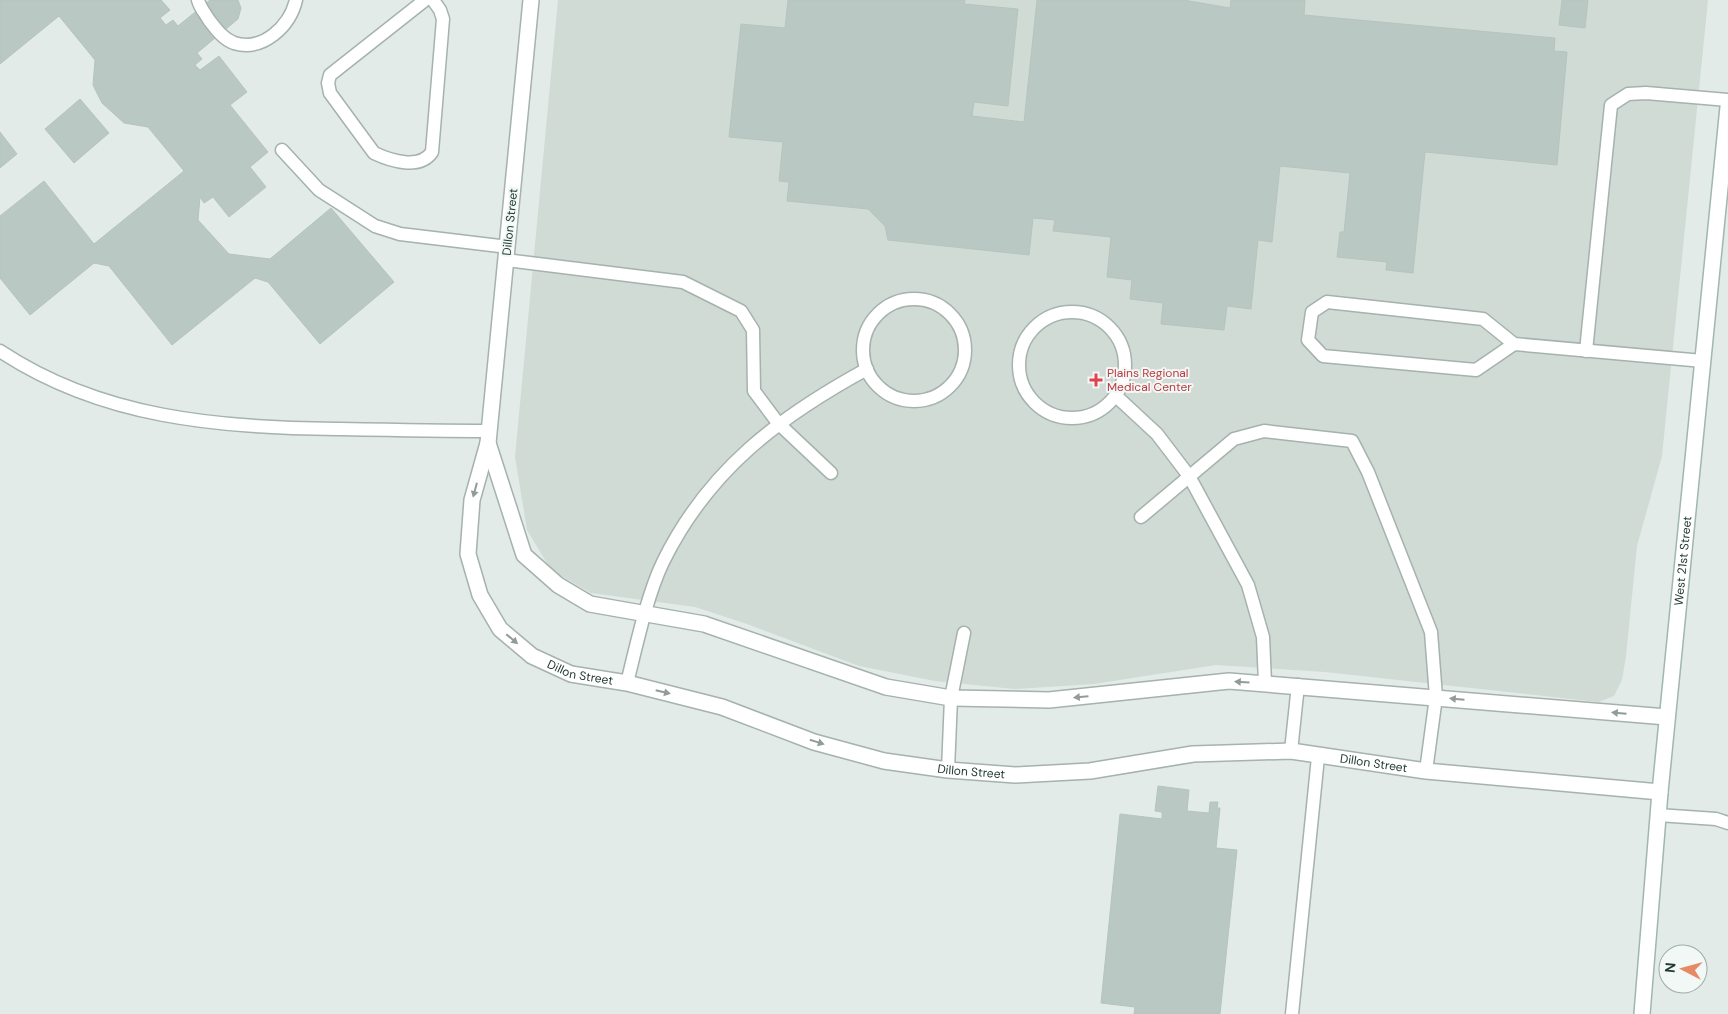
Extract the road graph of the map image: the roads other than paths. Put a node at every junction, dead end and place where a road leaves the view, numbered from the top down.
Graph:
1 (198, 0) edge
2 (296, 0) edge
3 (425, 0) edge
4 (433, 0) edge
5 (531, 0) edge
6 (1728, 100) edge
7 (1728, 107) edge
8 (282, 150) dead end
9 (507, 254) junction
10 (1514, 344) junction
11 (0, 351) edge
12 (1586, 351) junction
13 (1703, 361) junction
14 (867, 369) junction
15 (1116, 396) junction
16 (778, 424) junction
17 (488, 437) junction
18 (831, 473) dead end
19 (1189, 476) junction
20 (1141, 517) dead end
21 (646, 614) junction
22 (964, 633) dead end
23 (627, 683) junction
24 (1265, 683) junction
25 (1298, 686) junction
26 (1436, 697) junction
27 (951, 698) junction
28 (1667, 717) junction
29 (1291, 751) junction
30 (1318, 757) junction
31 (948, 770) junction
32 (1426, 772) junction
33 (1660, 792) junction
34 (1658, 815) junction
35 (1728, 822) edge
36 (1292, 1014) edge
37 (1642, 1014) edge

1 - 2 lane
3 - 4 lane
5 - 9 street, Dillon Street
6 - 12 lane
7 - 13 street, West 21st Street
8 - 9 lane
9 - 16 lane
9 - 17 street, Dillon Street
10 - 10 lane
10 - 12 lane
11 - 17 lane
12 - 13 lane
13 - 28 street, West 21st Street
14 - 14 lane
14 - 16 lane
15 - 15 lane
15 - 19 lane
16 - 18 lane
16 - 21 lane
17 - 21 street, Dillon Street
17 -> 23 street, Dillon Street
19 - 20 lane
19 - 24 lane
19 - 26 lane
21 - 23 lane
21 - 27 street, Dillon Street
22 - 27 lane
23 -> 31 street, Dillon Street
24 - 25 street, Dillon Street
24 -> 27 street, Dillon Street
25 - 26 street, Dillon Street
25 - 29 lane
28 -> 26 street, Dillon Street
26 - 32 lane
27 - 31 lane
28 - 33 street, West 21st Street
29 - 30 street, Dillon Street
29 - 31 street, Dillon Street
30 - 32 street, Dillon Street
30 - 36 lane
32 - 33 street, Dillon Street
33 - 34 street, West 21st Street
34 - 35 lane
34 - 37 street, West 21st Street

